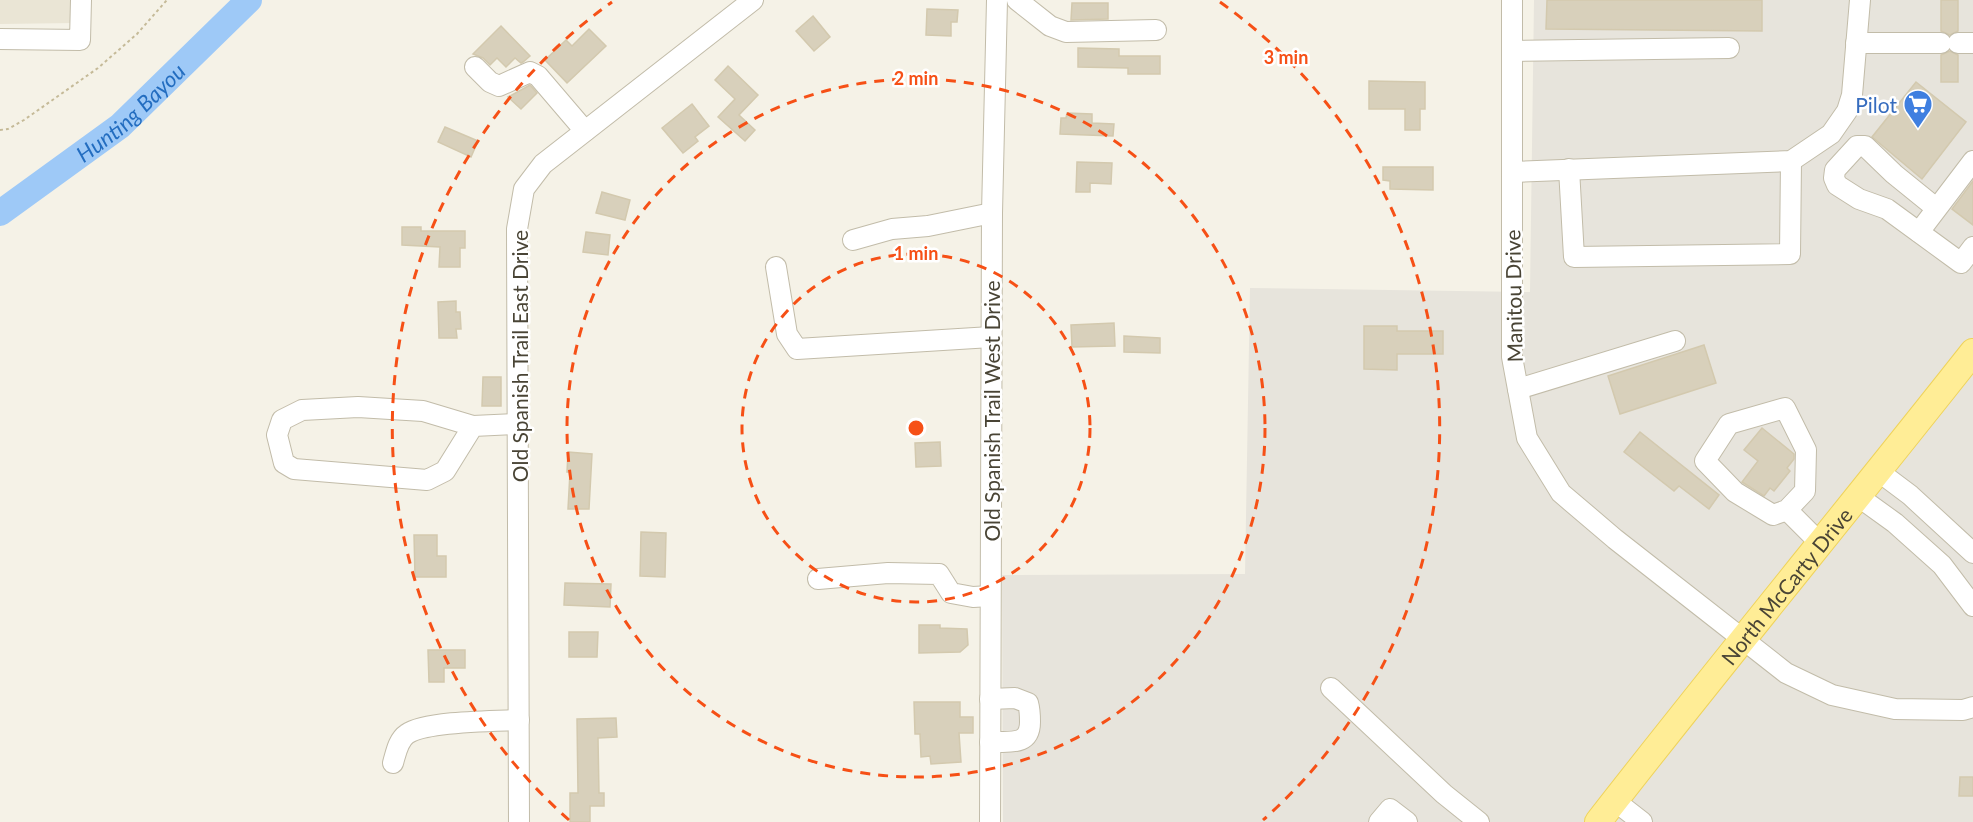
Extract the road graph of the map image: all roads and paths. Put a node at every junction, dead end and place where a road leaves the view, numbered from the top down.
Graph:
1 (81, 0) edge
2 (167, 0) edge
3 (753, 0) edge
4 (997, 0) edge
5 (1017, 0) edge
6 (1512, 0) edge
7 (1860, 0) edge
8 (1156, 30) dead end
9 (0, 39) edge
10 (1856, 43) junction
11 (1957, 43) edge
12 (1729, 48) dead end
13 (1512, 51) junction
14 (475, 67) dead end
15 (0, 130) edge
16 (585, 131) junction
17 (1973, 160) edge
18 (1791, 161) junction
19 (1569, 169) junction
20 (1512, 172) junction
21 (1936, 208) junction
22 (992, 213) junction
23 (1919, 232) junction
24 (853, 240) dead end
25 (1973, 247) edge
26 (776, 267) dead end
27 (991, 337) junction
28 (1675, 341) dead end
29 (1973, 352) edge
30 (1518, 389) junction
31 (518, 424) junction
32 (473, 426) junction
33 (1878, 471) junction
34 (1859, 496) junction
35 (1787, 510) junction
36 (1820, 543) junction
37 (1973, 554) edge
38 (818, 579) dead end
39 (990, 596) junction
40 (1973, 606) edge
41 (1743, 638) junction
42 (1331, 688) dead end
43 (990, 699) junction
44 (1973, 707) edge
45 (519, 720) junction
46 (990, 742) junction
47 (393, 763) dead end
48 (1615, 801) junction
49 (519, 822) edge
50 (990, 822) edge
51 (1379, 822) edge
52 (1407, 822) edge
53 (1479, 822) edge
54 (1598, 822) edge
55 (1642, 822) edge

1 - 9 street
2 - 15 path
3 - 16 street, Old Spanish Trail East Drive
4 - 22 street, Old Spanish Trail West Drive
5 - 8 street
6 - 13 street, Manitou Drive
7 - 10 street
10 - 11 street
10 - 18 street
12 - 13 street
13 - 20 street, Manitou Drive
14 - 16 street
16 - 31 street, Old Spanish Trail East Drive
17 - 21 street
18 - 19 street
18 - 19 street
19 - 20 street
20 - 30 street, Manitou Drive
21 - 23 street
21 - 23 street
22 - 24 street
22 - 27 street, Old Spanish Trail West Drive
23 - 25 street
26 - 27 street
27 - 39 street, Old Spanish Trail West Drive
28 - 30 street
29 - 33 main road, North McCarty Drive
30 - 41 street, Manitou Drive
31 - 32 street
31 - 45 street, Old Spanish Trail East Drive
32 - 32 street
33 - 34 main road, North McCarty Drive
33 - 37 street
34 - 36 main road, North McCarty Drive
34 - 40 street
35 - 35 street
35 - 36 street
36 - 41 main road, North McCarty Drive
38 - 39 street
39 - 43 street, Old Spanish Trail West Drive
41 - 44 street, Manitou Drive
41 - 48 main road, North McCarty Drive
42 - 53 street
43 - 46 street, Old Spanish Trail West Drive
43 - 46 street
45 - 47 street
45 - 49 street, Old Spanish Trail East Drive
46 - 50 street, Old Spanish Trail West Drive
48 - 54 main road, North McCarty Drive
48 - 55 street
51 - 52 street

